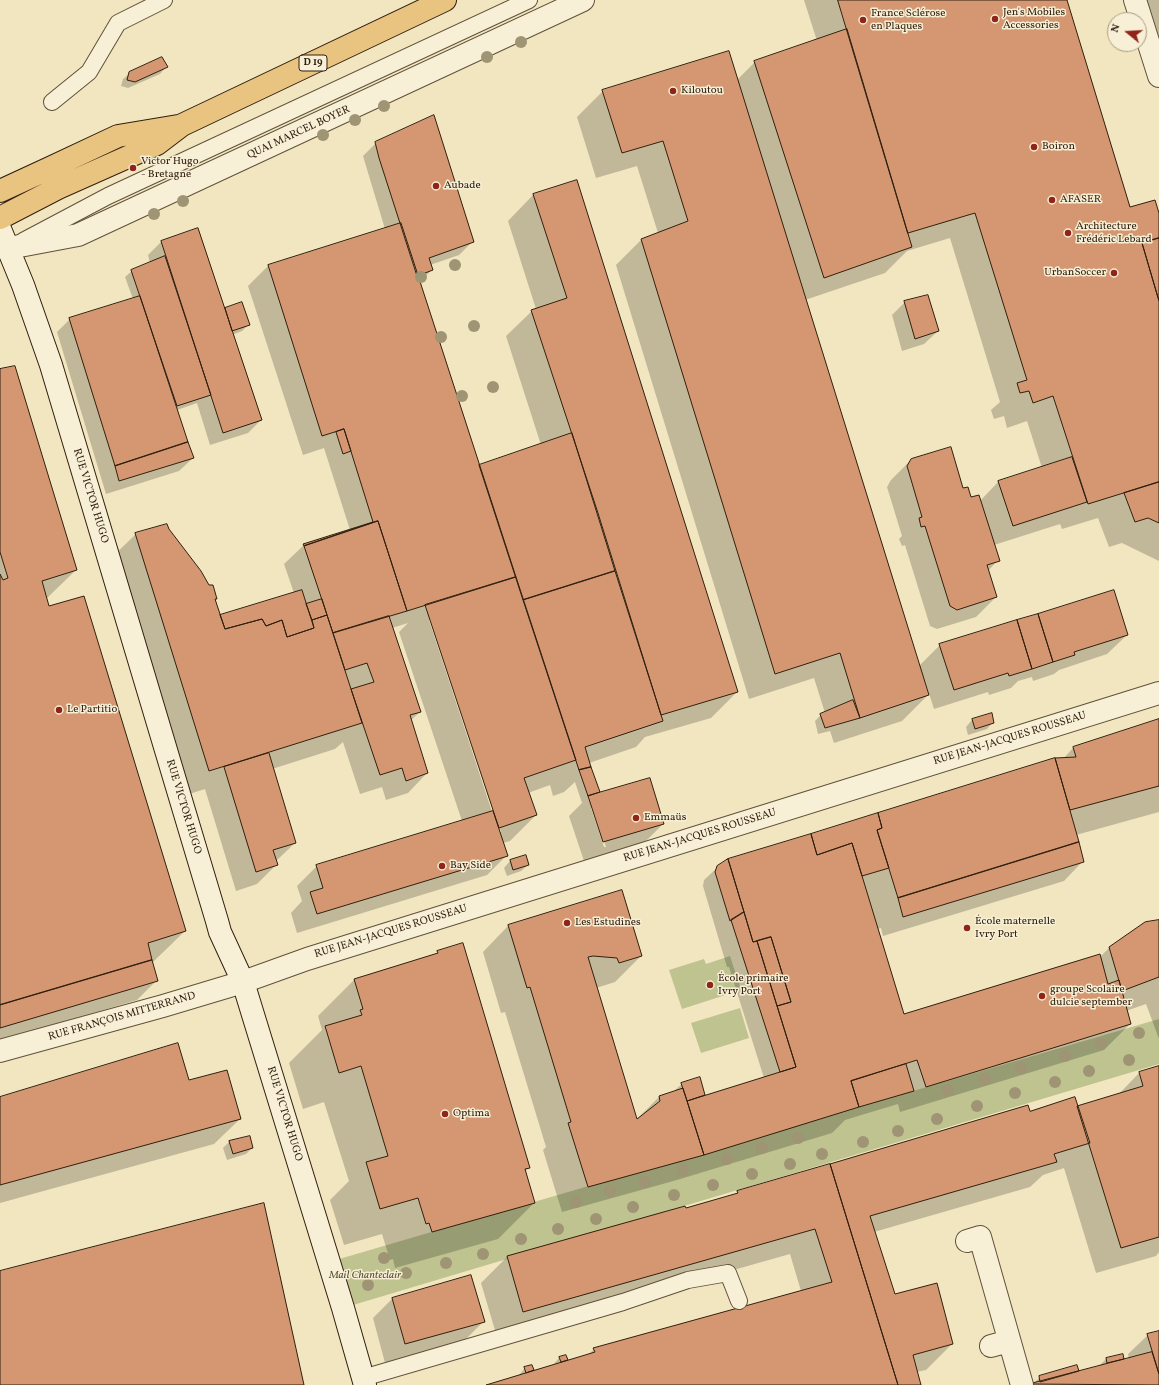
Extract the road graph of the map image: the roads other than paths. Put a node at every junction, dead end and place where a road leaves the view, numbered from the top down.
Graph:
1 (164, 0) edge
2 (445, 0) edge
3 (528, 0) edge
4 (583, 0) edge
5 (1135, 0) edge
6 (1159, 76) edge
7 (52, 102) dead end
8 (182, 125) junction
9 (0, 191) edge
10 (0, 218) edge
11 (0, 229) edge
12 (4, 250) edge
13 (1159, 692) edge
14 (243, 982) junction
15 (0, 1051) edge
16 (967, 1241) dead end
17 (739, 1301) dead end
18 (364, 1382) edge
19 (1022, 1385) edge

1 - 7 lane
2 - 8 main road, D 19
3 - 12 lane
4 - 12 street, QUAI MARCEL BOYER
5 - 6 street
8 - 9 main road, D 19
8 - 10 main road, D 19
11 - 12 street, RUE VICTOR HUGO
12 - 14 street, RUE VICTOR HUGO
13 - 14 street, RUE JEAN-JACQUES ROUSSEAU
14 - 15 street, RUE FRANÇOIS MITTERRAND
14 - 18 street, RUE VICTOR HUGO
16 - 19 street
17 - 18 lane

